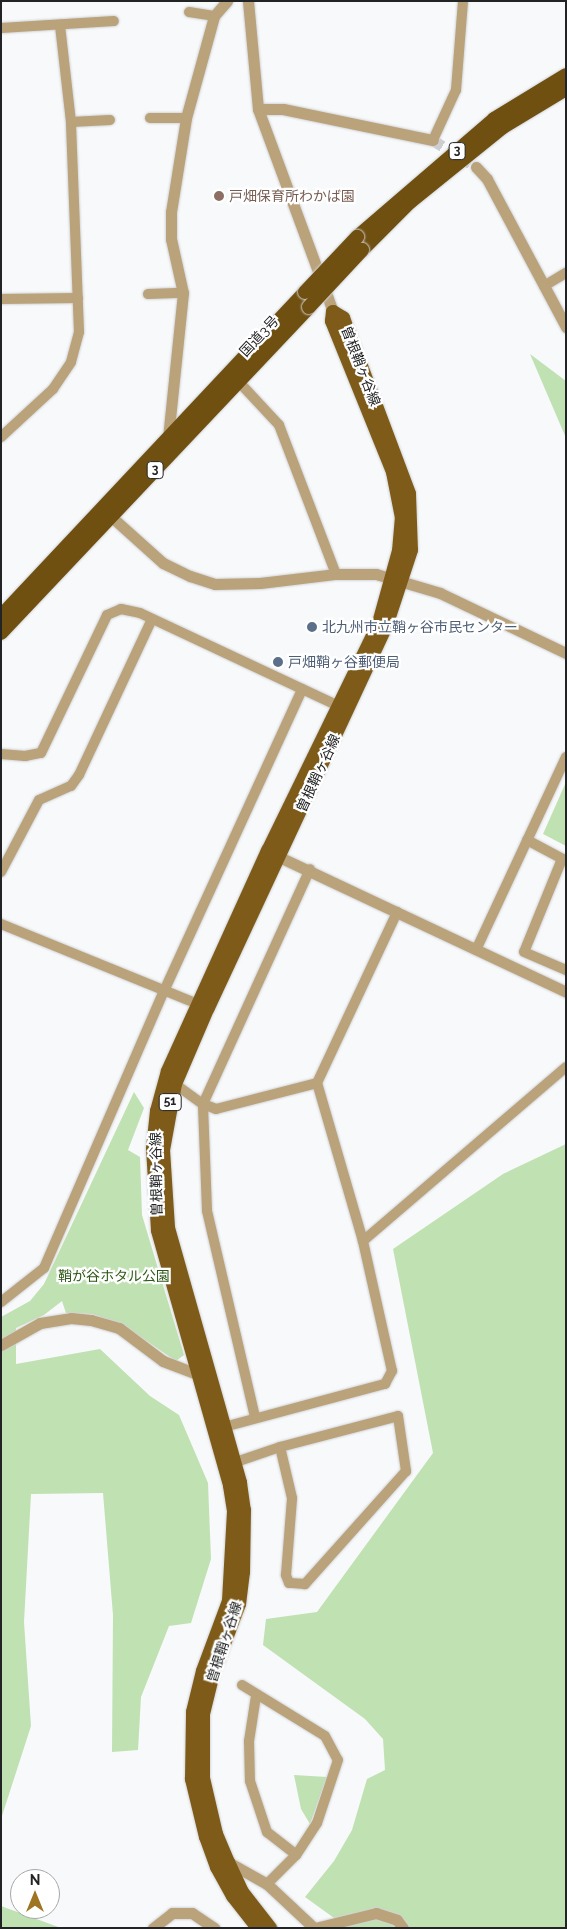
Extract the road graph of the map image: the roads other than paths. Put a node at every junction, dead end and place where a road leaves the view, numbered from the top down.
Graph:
1 (227, 1) edge
2 (248, 1) edge
3 (463, 1) edge
4 (189, 12) dead end
5 (214, 16) junction
6 (114, 20) dead end
7 (60, 25) junction
8 (1, 28) edge
9 (566, 75) edge
10 (566, 89) edge
11 (258, 109) junction
12 (150, 118) dead end
13 (186, 118) junction
14 (110, 120) dead end
15 (71, 122) junction
16 (433, 140) joint
17 (476, 168) tunnel mouth
18 (359, 244) junction
19 (566, 273) edge
20 (544, 286) junction
21 (183, 293) junction
22 (148, 294) dead end
23 (78, 298) junction
24 (1, 300) edge
25 (333, 312) joint
26 (566, 327) edge
27 (238, 382) junction
28 (1, 437) edge
29 (168, 438) junction
30 (106, 512) junction
31 (336, 574) junction
32 (398, 581) junction
33 (1, 616) edge
34 (152, 619) junction
35 (1, 633) edge
36 (566, 654) edge
37 (302, 689) junction
38 (342, 708) junction
39 (1, 754) edge
40 (566, 758) edge
41 (527, 840) junction
42 (273, 854) junction
43 (310, 869) junction
44 (1, 872) edge
45 (397, 912) junction
46 (1, 924) edge
47 (476, 950) junction
48 (566, 970) edge
49 (164, 991) junction
50 (566, 992) edge
51 (198, 1004) junction
52 (566, 1067) edge
53 (317, 1083) junction
54 (175, 1084) junction
55 (203, 1104) junction
56 (363, 1241) junction
57 (1, 1302) edge
58 (1, 1345) edge
59 (197, 1374) junction
60 (255, 1417) junction
61 (224, 1427) junction
62 (280, 1447) junction
63 (233, 1463) junction
64 (242, 1685) dead end
65 (256, 1696) junction
66 (296, 1855) junction
67 (228, 1862) junction
68 (267, 1884) junction
69 (153, 1928) edge
70 (214, 1928) edge
71 (258, 1928) edge
72 (270, 1928) edge
73 (314, 1928) edge
74 (402, 1928) edge

1 - 5 street
2 - 11 street
3 - 16 street
4 - 5 street
5 - 13 street
6 - 7 street
7 - 8 street
7 - 15 street
9 - 18 highway, 国道3号 / 3
10 - 18 highway, 国道3号 / 3
11 - 16 street
11 - 25 street
12 - 13 street
13 - 21 street
14 - 15 street
15 - 23 street
17 - 20 street
18 - 27 highway, 国道3号 / 3, bridge
18 - 29 highway, 国道3号 / 3, bridge
19 - 20 street
20 - 26 street
21 - 22 street
21 - 29 street
23 - 24 street
23 - 28 street
25 - 32 main road, 曽根鞘ヶ谷線 / 51
27 - 30 highway, 国道3号 / 3
27 - 31 street
29 - 30 highway, 国道3号 / 3
30 - 31 street
30 - 33 highway, 国道3号 / 3
30 - 35 highway, 国道3号 / 3
31 - 32 street
32 - 36 street
32 - 38 main road, 曽根鞘ヶ谷線 / 51
34 - 37 street
34 - 39 street
34 - 44 street
37 - 38 street
37 - 49 street
38 - 42 main road, 曽根鞘ヶ谷線 / 51
40 - 41 street
41 - 47 street
41 - 48 street
42 - 43 street
42 - 51 main road, 曽根鞘ヶ谷線 / 51
42 - 54 main road, 曽根鞘ヶ谷線 / 51
43 - 45 street
43 - 55 street
45 - 47 street
45 - 53 street
46 - 49 street
47 - 50 street
49 - 51 street
49 - 57 street
51 - 59 main road, 曽根鞘ヶ谷線 / 51
52 - 56 street
53 - 55 street
53 - 56 street
54 - 55 street
54 - 61 main road, 曽根鞘ヶ谷線 / 51
55 - 60 street
56 - 60 street
58 - 59 street
59 - 71 main road, 曽根鞘ヶ谷線 / 51
60 - 61 street
61 - 63 main road, 曽根鞘ヶ谷線 / 51
62 - 62 street
62 - 63 street
63 - 67 main road, 曽根鞘ヶ谷線 / 51
64 - 65 street
65 - 66 street
65 - 66 street
66 - 68 street
67 - 68 street
67 - 72 main road, 曽根鞘ヶ谷線 / 51
68 - 73 street
69 - 70 street
73 - 74 street

